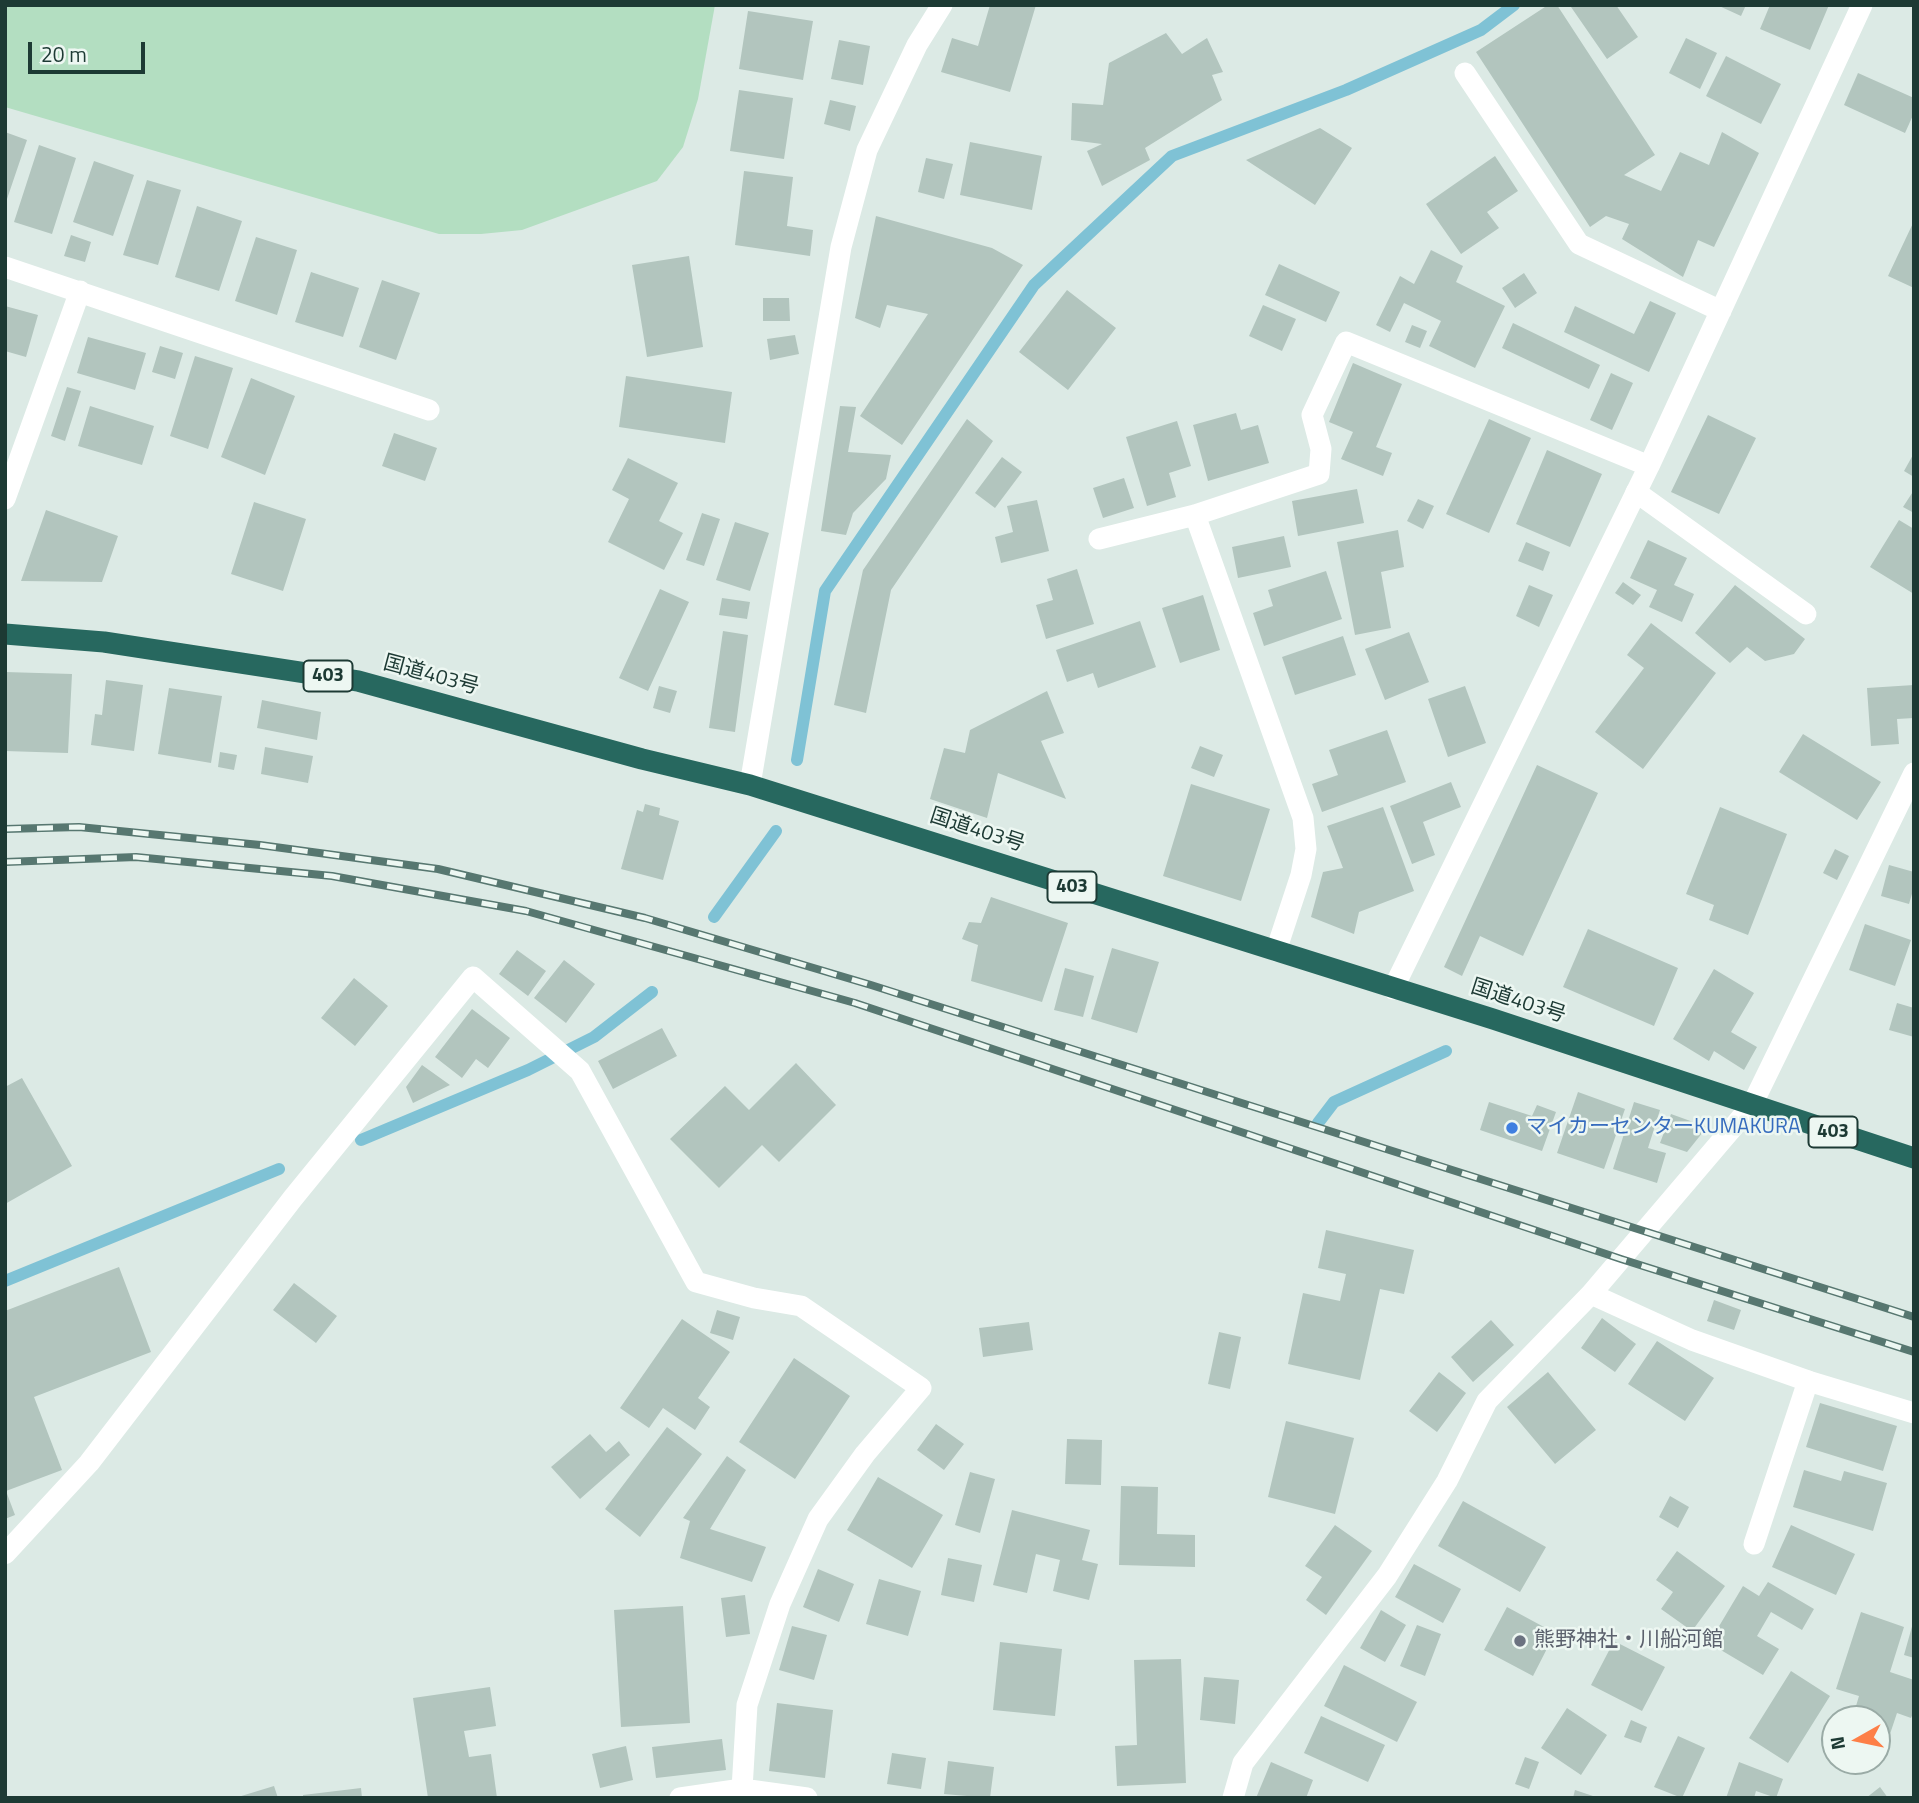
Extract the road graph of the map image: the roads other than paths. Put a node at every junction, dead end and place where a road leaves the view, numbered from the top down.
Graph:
1 (942, 5) edge
2 (1862, 5) edge
3 (1465, 73) dead end
4 (5, 267) edge
5 (80, 291) junction
6 (1721, 311) junction
7 (429, 410) dead end
8 (1649, 466) junction
9 (1636, 492) junction
10 (5, 499) edge
11 (1195, 515) junction
12 (1099, 539) dead end
13 (1806, 614) dead end
14 (5, 634) edge
15 (1914, 772) edge
16 (750, 785) junction
17 (1276, 951) junction
18 (1393, 989) junction
19 (1752, 1105) junction
20 (1914, 1158) edge
21 (1591, 1294) junction
22 (1808, 1381) junction
23 (1914, 1413) edge
24 (1754, 1544) dead end
25 (5, 1554) edge
26 (742, 1793) edge
27 (680, 1798) edge
28 (807, 1798) edge
29 (1233, 1798) edge

1 - 16 street
2 - 6 street
3 - 6 street
4 - 5 street
5 - 7 street
5 - 10 street
6 - 8 street
8 - 9 street
8 - 11 street
9 - 13 street
9 - 18 street
11 - 12 street
11 - 17 street
14 - 16 highway, 国道403号 / 403
15 - 19 street
16 - 17 highway, 国道403号 / 403
17 - 18 highway, 国道403号 / 403
18 - 19 highway, 国道403号 / 403
19 - 20 highway, 国道403号 / 403
19 - 21 street
21 - 22 street
21 - 29 street
22 - 23 street
22 - 24 street
25 - 26 street
26 - 27 street
26 - 28 street

